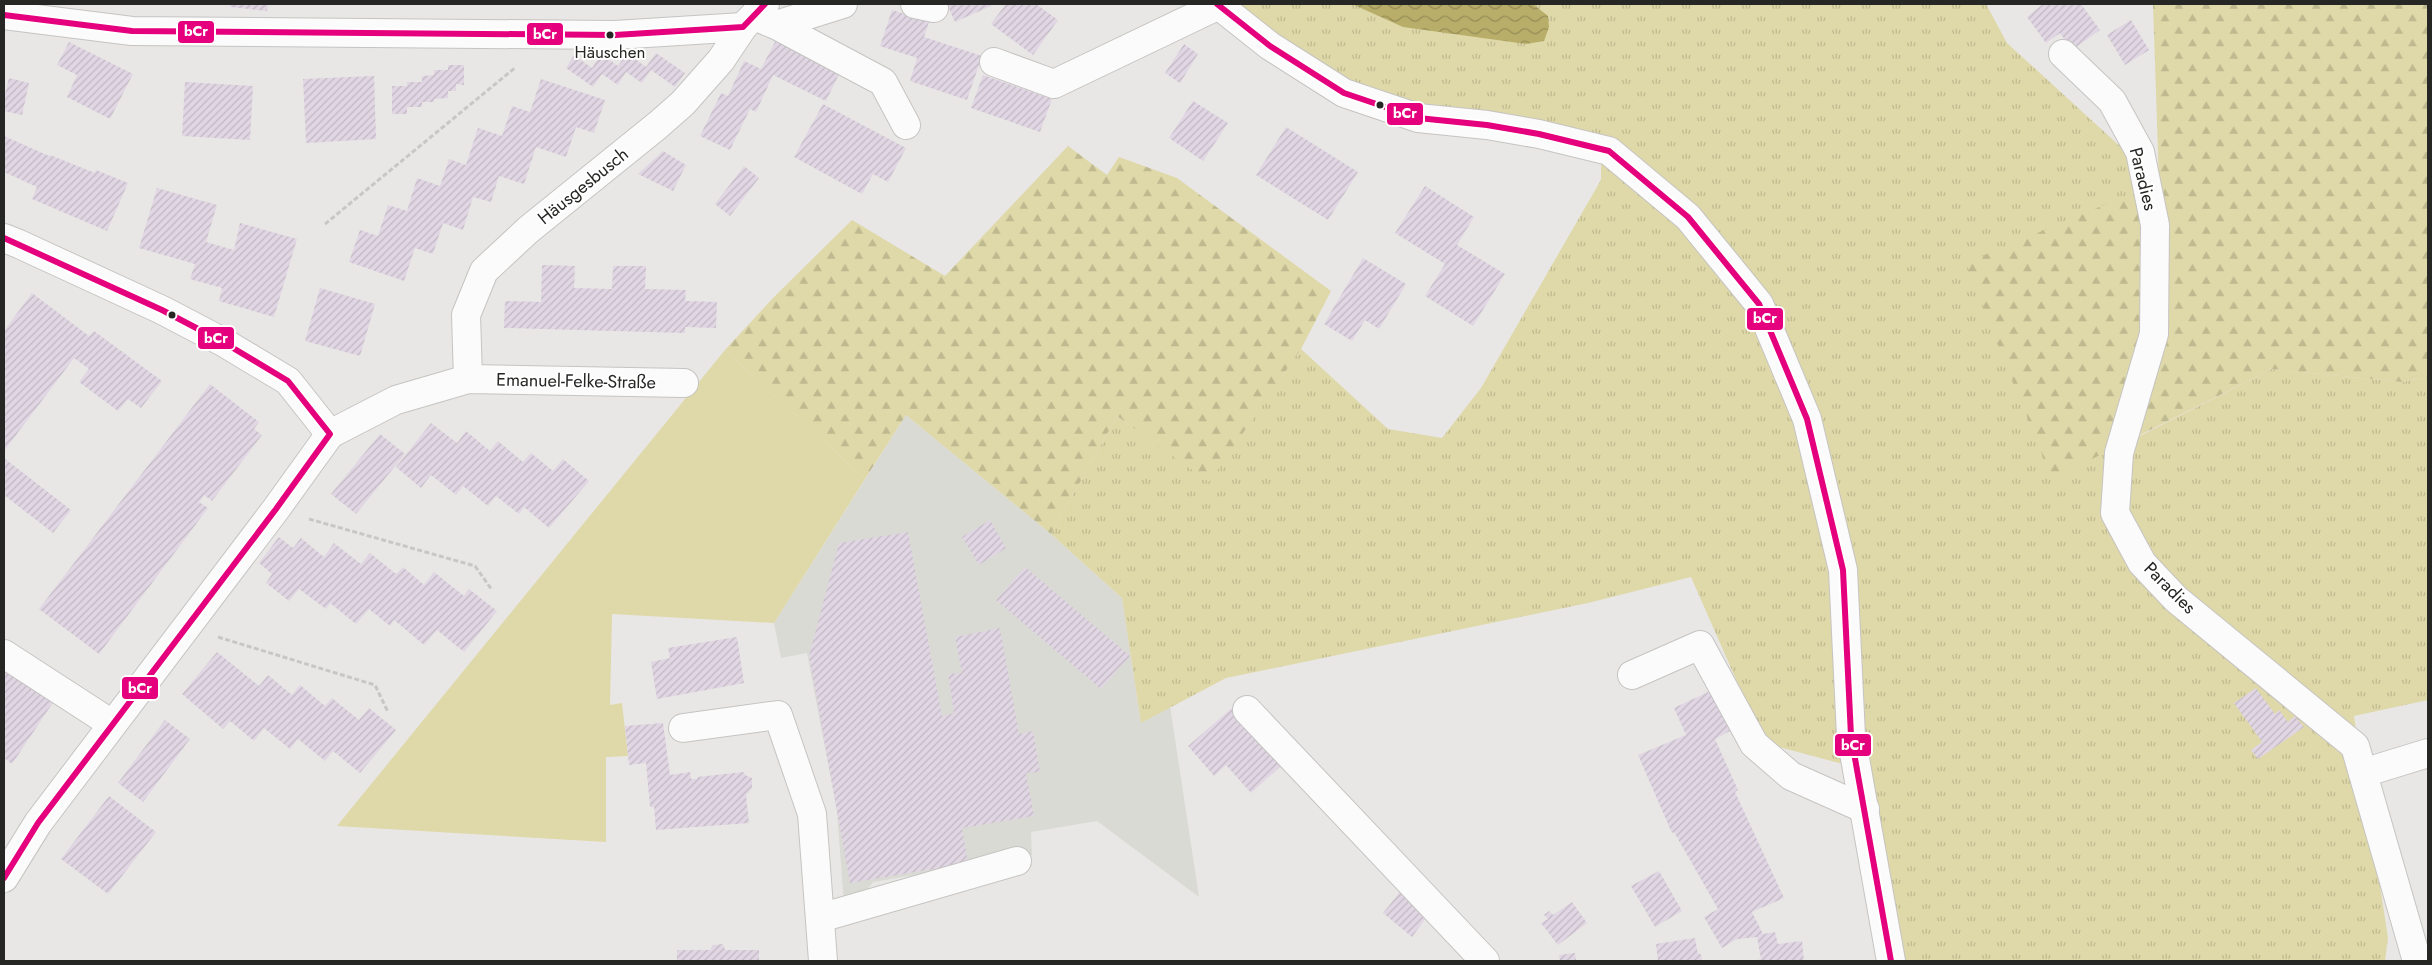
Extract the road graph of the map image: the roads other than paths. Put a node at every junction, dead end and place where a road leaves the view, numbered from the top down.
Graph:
1 (843, 4) edge
2 (1218, 4) edge
3 (4, 15) edge
4 (760, 18) edge
5 (2063, 54) dead end
6 (994, 62) dead end
7 (906, 125) dead end
8 (4, 238) edge
9 (468, 379) junction
10 (684, 383) dead end
11 (330, 434) junction
12 (4, 654) edge
13 (1632, 675) dead end
14 (1247, 710) dead end
15 (112, 724) junction
16 (683, 728) dead end
17 (2428, 753) edge
18 (2363, 773) junction
19 (1865, 809) junction
20 (1016, 861) dead end
21 (4, 878) edge
22 (820, 918) junction
23 (823, 961) edge
24 (1485, 961) edge
25 (1891, 961) edge
26 (2417, 961) edge

1 - 4 street
2 - 6 street
2 - 19 street
3 - 4 street
4 - 7 street
4 - 9 street, Häusgesbusch
5 - 18 street, Paradies
8 - 11 street
9 - 10 street, Emanuel-Felke-Straße
9 - 11 street, Emanuel-Felke-Straße
11 - 15 street, Emanuel-Felke-Straße
12 - 15 street
13 - 19 street
14 - 24 street
15 - 21 street, Emanuel-Felke-Straße
16 - 22 street
17 - 18 street
18 - 26 street, Paradies
19 - 25 street
20 - 22 street
22 - 23 street

